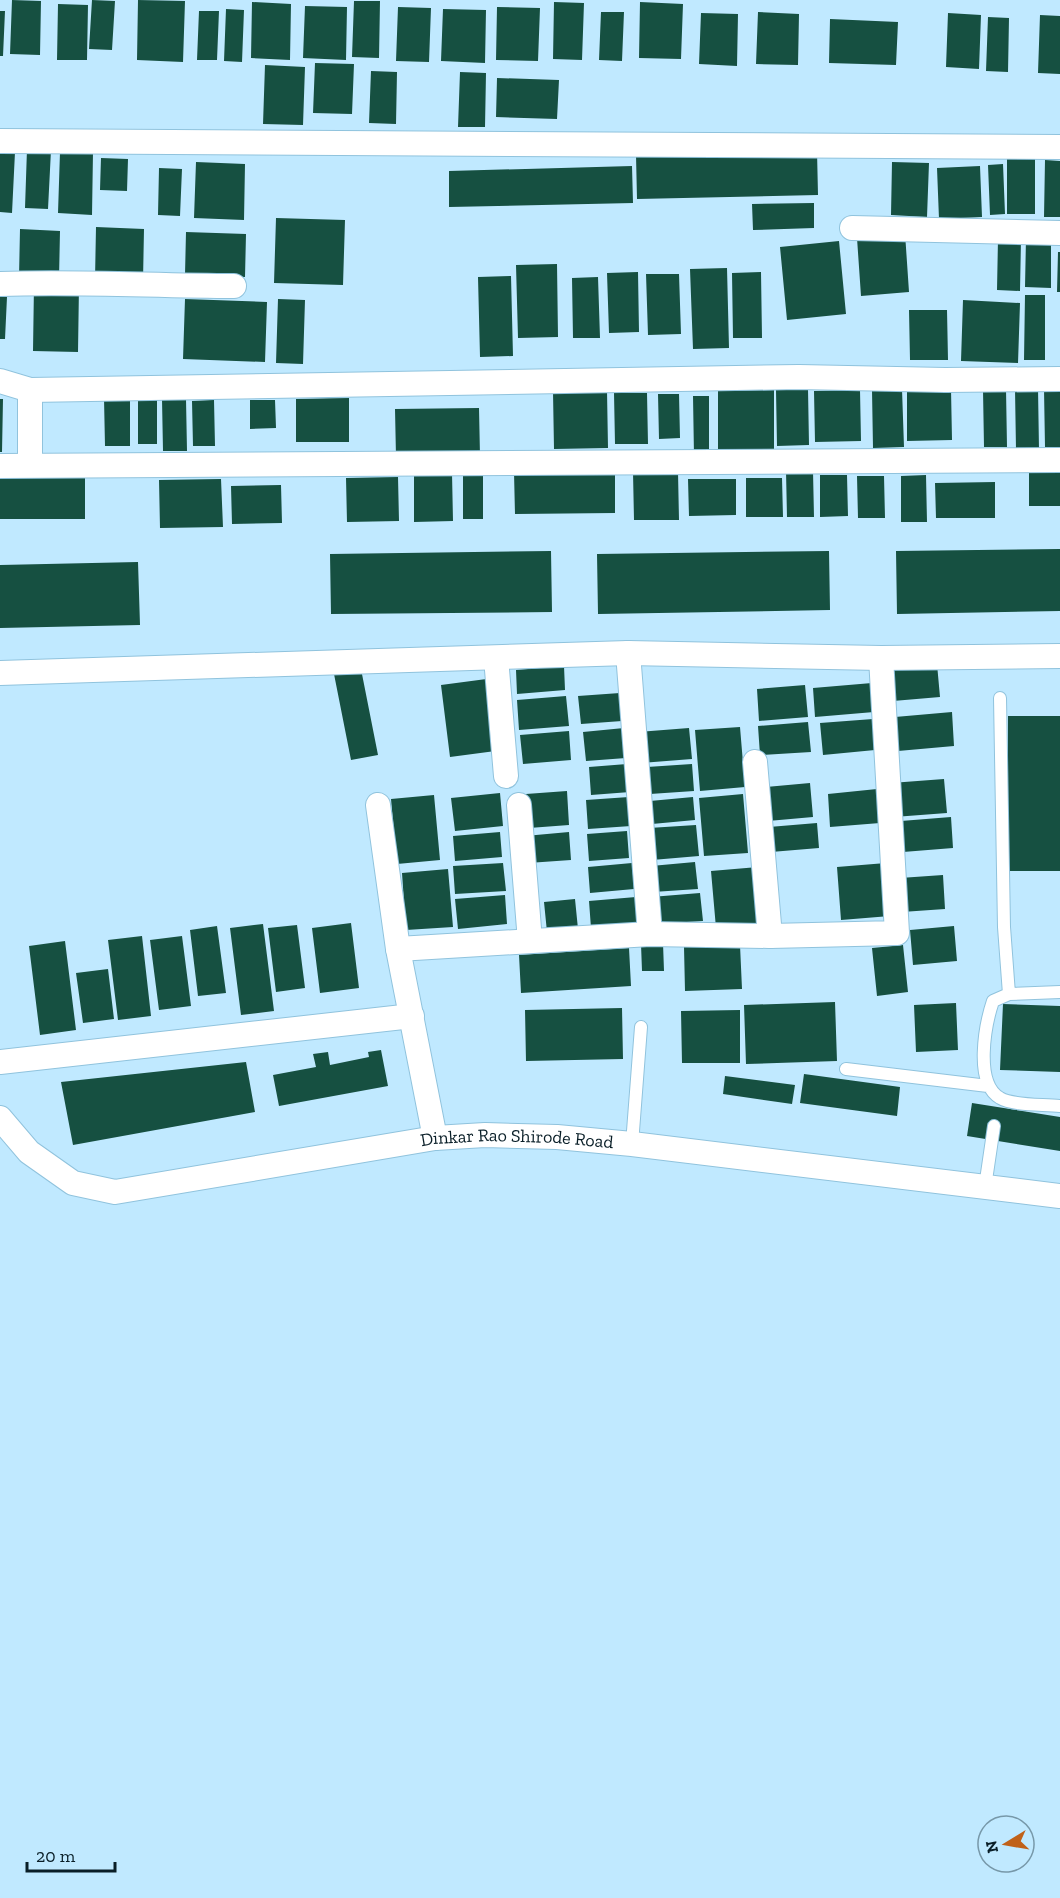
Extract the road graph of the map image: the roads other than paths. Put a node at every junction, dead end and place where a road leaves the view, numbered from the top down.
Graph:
1 (0, 141) edge
2 (1060, 147) edge
3 (852, 228) dead end
4 (1060, 233) edge
5 (0, 284) edge
6 (234, 286) dead end
7 (1060, 379) edge
8 (0, 381) edge
9 (30, 390) junction
10 (1060, 460) edge
11 (30, 465) junction
12 (0, 466) edge
13 (628, 653) junction
14 (1060, 656) edge
15 (496, 658) junction
16 (881, 658) junction
17 (0, 673) edge
18 (1000, 698) dead end
19 (755, 762) dead end
20 (506, 776) dead end
21 (378, 805) dead end
22 (519, 805) dead end
23 (650, 934) junction
24 (770, 936) junction
25 (530, 941) junction
26 (398, 949) junction
27 (1060, 992) edge
28 (1009, 994) junction
29 (411, 1016) junction
30 (641, 1027) dead end
31 (0, 1062) edge
32 (846, 1069) dead end
33 (988, 1086) junction
34 (1060, 1106) edge
35 (0, 1118) edge
36 (994, 1126) dead end
37 (435, 1138) junction
38 (632, 1144) junction
39 (985, 1187) junction
40 (1060, 1196) edge

1 - 2 street
3 - 4 street
5 - 6 street
7 - 9 street
8 - 9 street
9 - 11 street
10 - 11 street
11 - 12 street
13 - 15 street
13 - 16 street
13 - 23 street
14 - 16 street
15 - 17 street
15 - 20 street
16 - 24 street
18 - 28 lane
19 - 24 street
21 - 26 street
22 - 25 street
23 - 24 street
23 - 25 street
25 - 26 street
26 - 29 street
27 - 28 lane
28 - 33 lane
29 - 31 street
29 - 37 street
30 - 38 lane
32 - 33 lane
33 - 34 lane
35 - 37 street, Dinkar Rao Shirode Road
36 - 39 lane
37 - 38 street, Dinkar Rao Shirode Road
38 - 39 street, Dinkar Rao Shirode Road
39 - 40 street, Dinkar Rao Shirode Road

